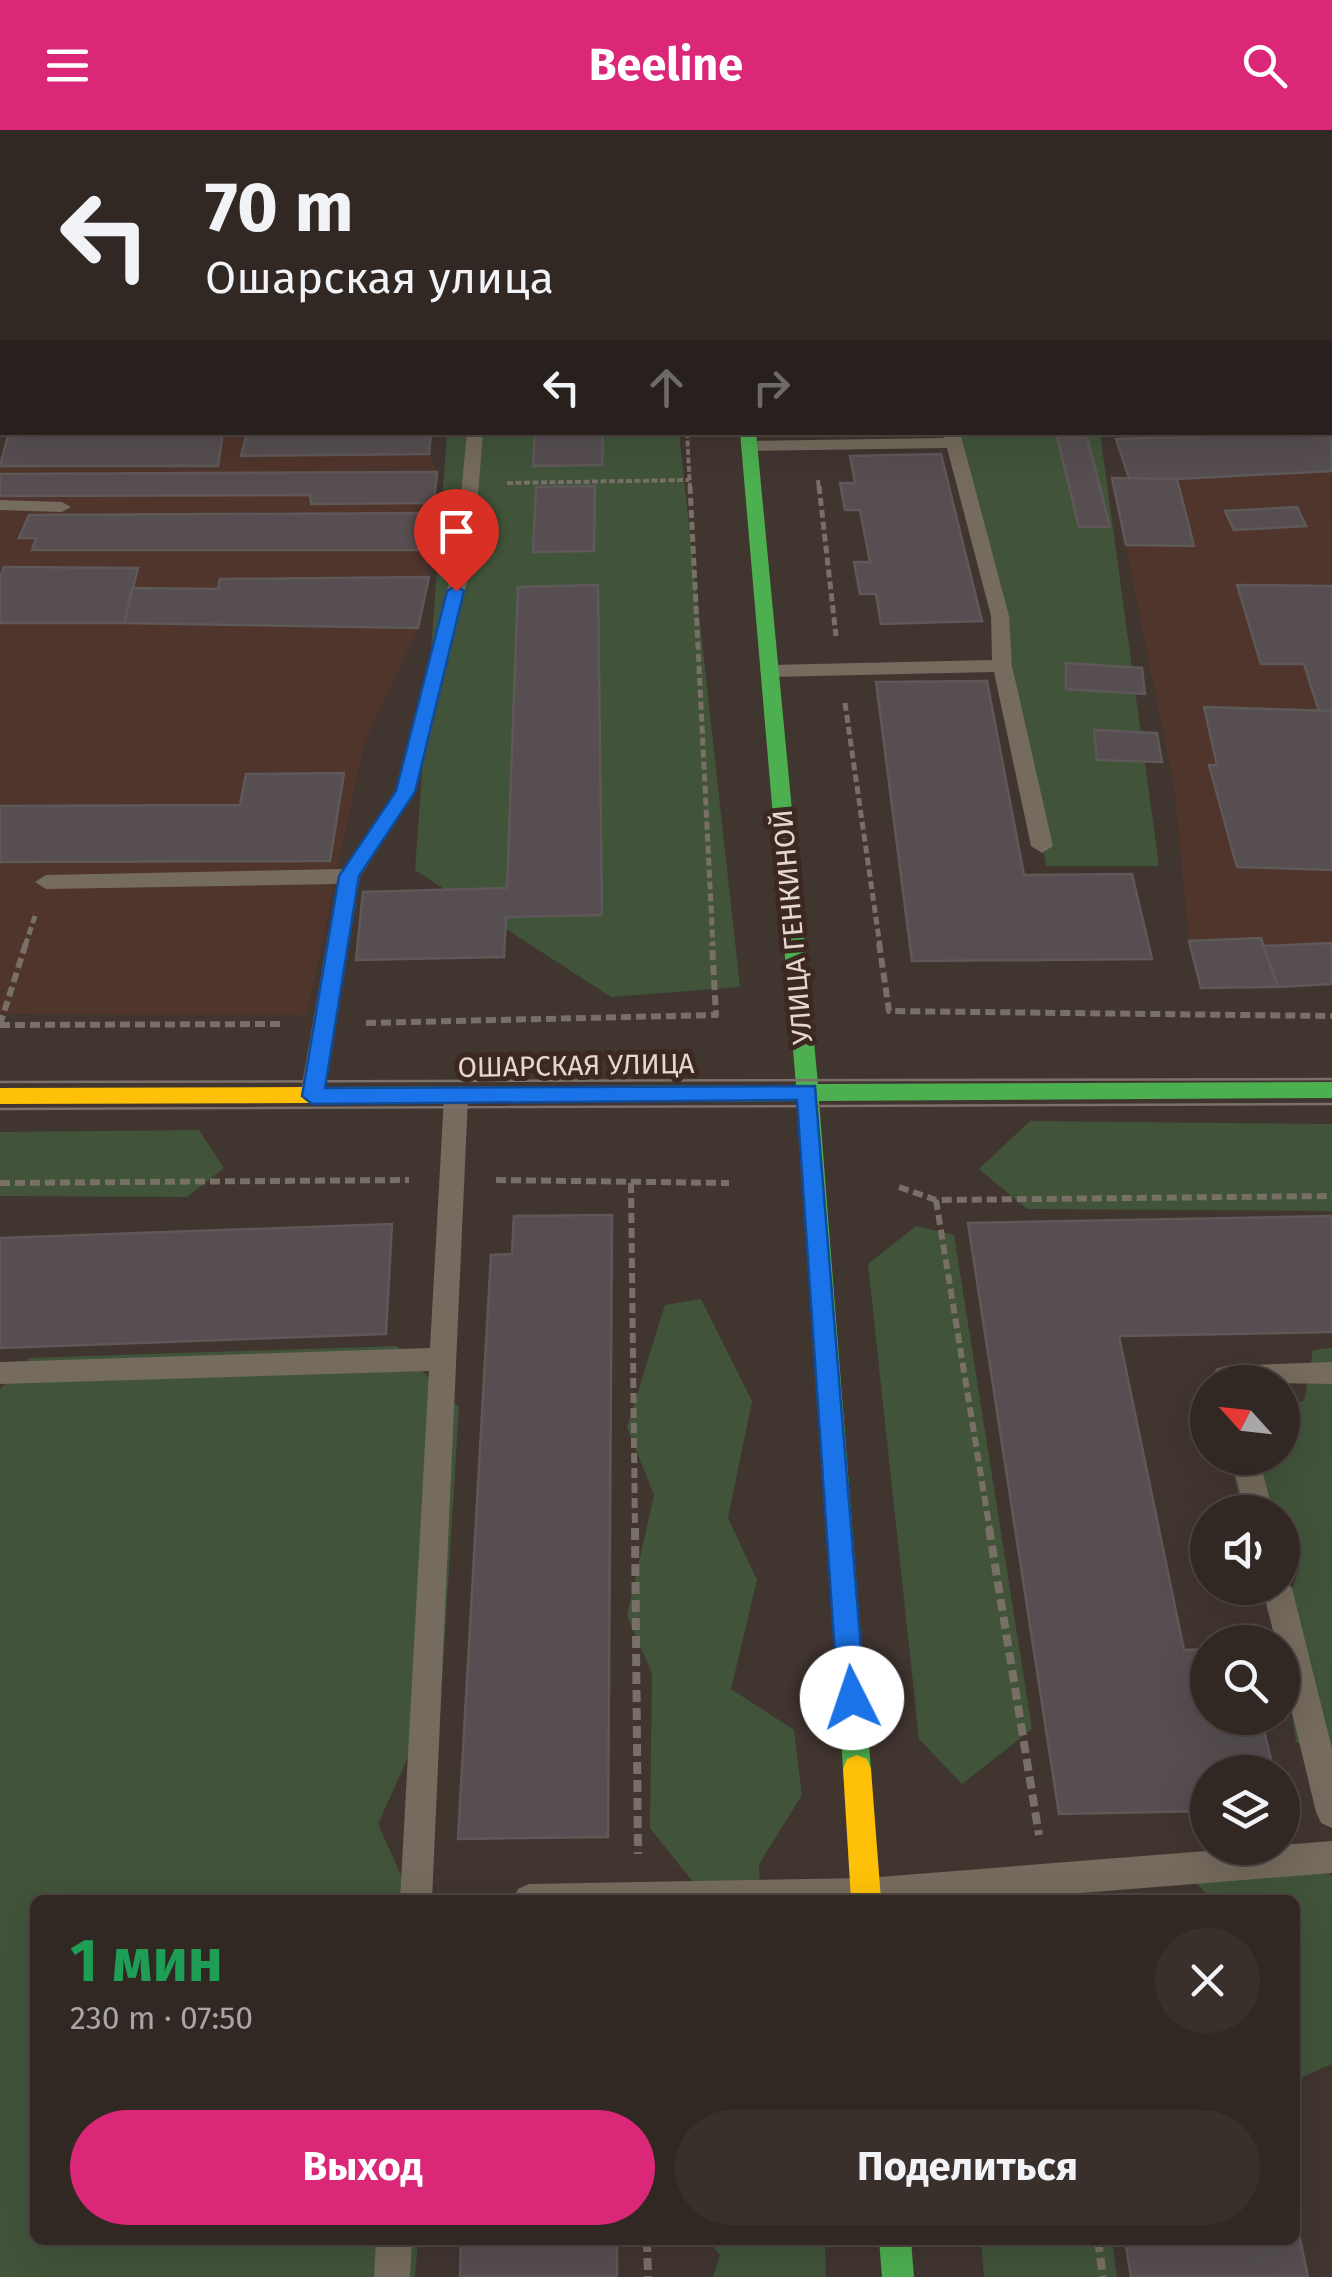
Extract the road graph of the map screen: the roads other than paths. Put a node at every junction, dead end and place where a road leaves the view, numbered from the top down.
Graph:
1 (475, 435) edge
2 (953, 438) edge
3 (749, 439) edge
4 (0, 506) edge
5 (62, 507) dead end
6 (1002, 666) junction
7 (769, 671) junction
8 (1042, 846) dead end
9 (349, 876) junction
10 (46, 882) road end
11 (1332, 1090) edge
12 (807, 1092) junction
13 (0, 1096) edge
14 (312, 1096) junction
15 (456, 1097) junction
16 (444, 1359) junction
17 (0, 1373) edge
18 (1332, 1373) edge
19 (1300, 1374) edge
20 (1281, 1605) edge
21 (1332, 1812) edge
22 (1332, 1857) edge
23 (416, 1895) edge
24 (866, 1895) edge
25 (885, 1895) edge
26 (394, 2245) edge
27 (895, 2245) edge
28 (392, 2277) edge
29 (898, 2277) edge

1 - 9 lane
2 - 3 lane
2 - 6 lane
3 - 7 street, УЛИЦА ГЕНКИНОЙ
4 - 5 lane
6 - 7 lane
6 - 8 lane
7 - 12 street, УЛИЦА ГЕНКИНОЙ
9 - 10 lane
9 - 14 lane
11 - 12 street, ОШАРСКАЯ УЛИЦА
12 - 15 street, ОШАРСКАЯ УЛИЦА
12 - 24 street, УЛИЦА ГЕНКИНОЙ
13 - 14 street, ОШАРСКАЯ УЛИЦА
14 - 15 street, ОШАРСКАЯ УЛИЦА
15 - 16 lane
16 - 17 lane
16 - 23 lane
18 - 19 lane
20 - 21 lane
22 - 25 lane
26 - 28 lane
27 - 29 street

